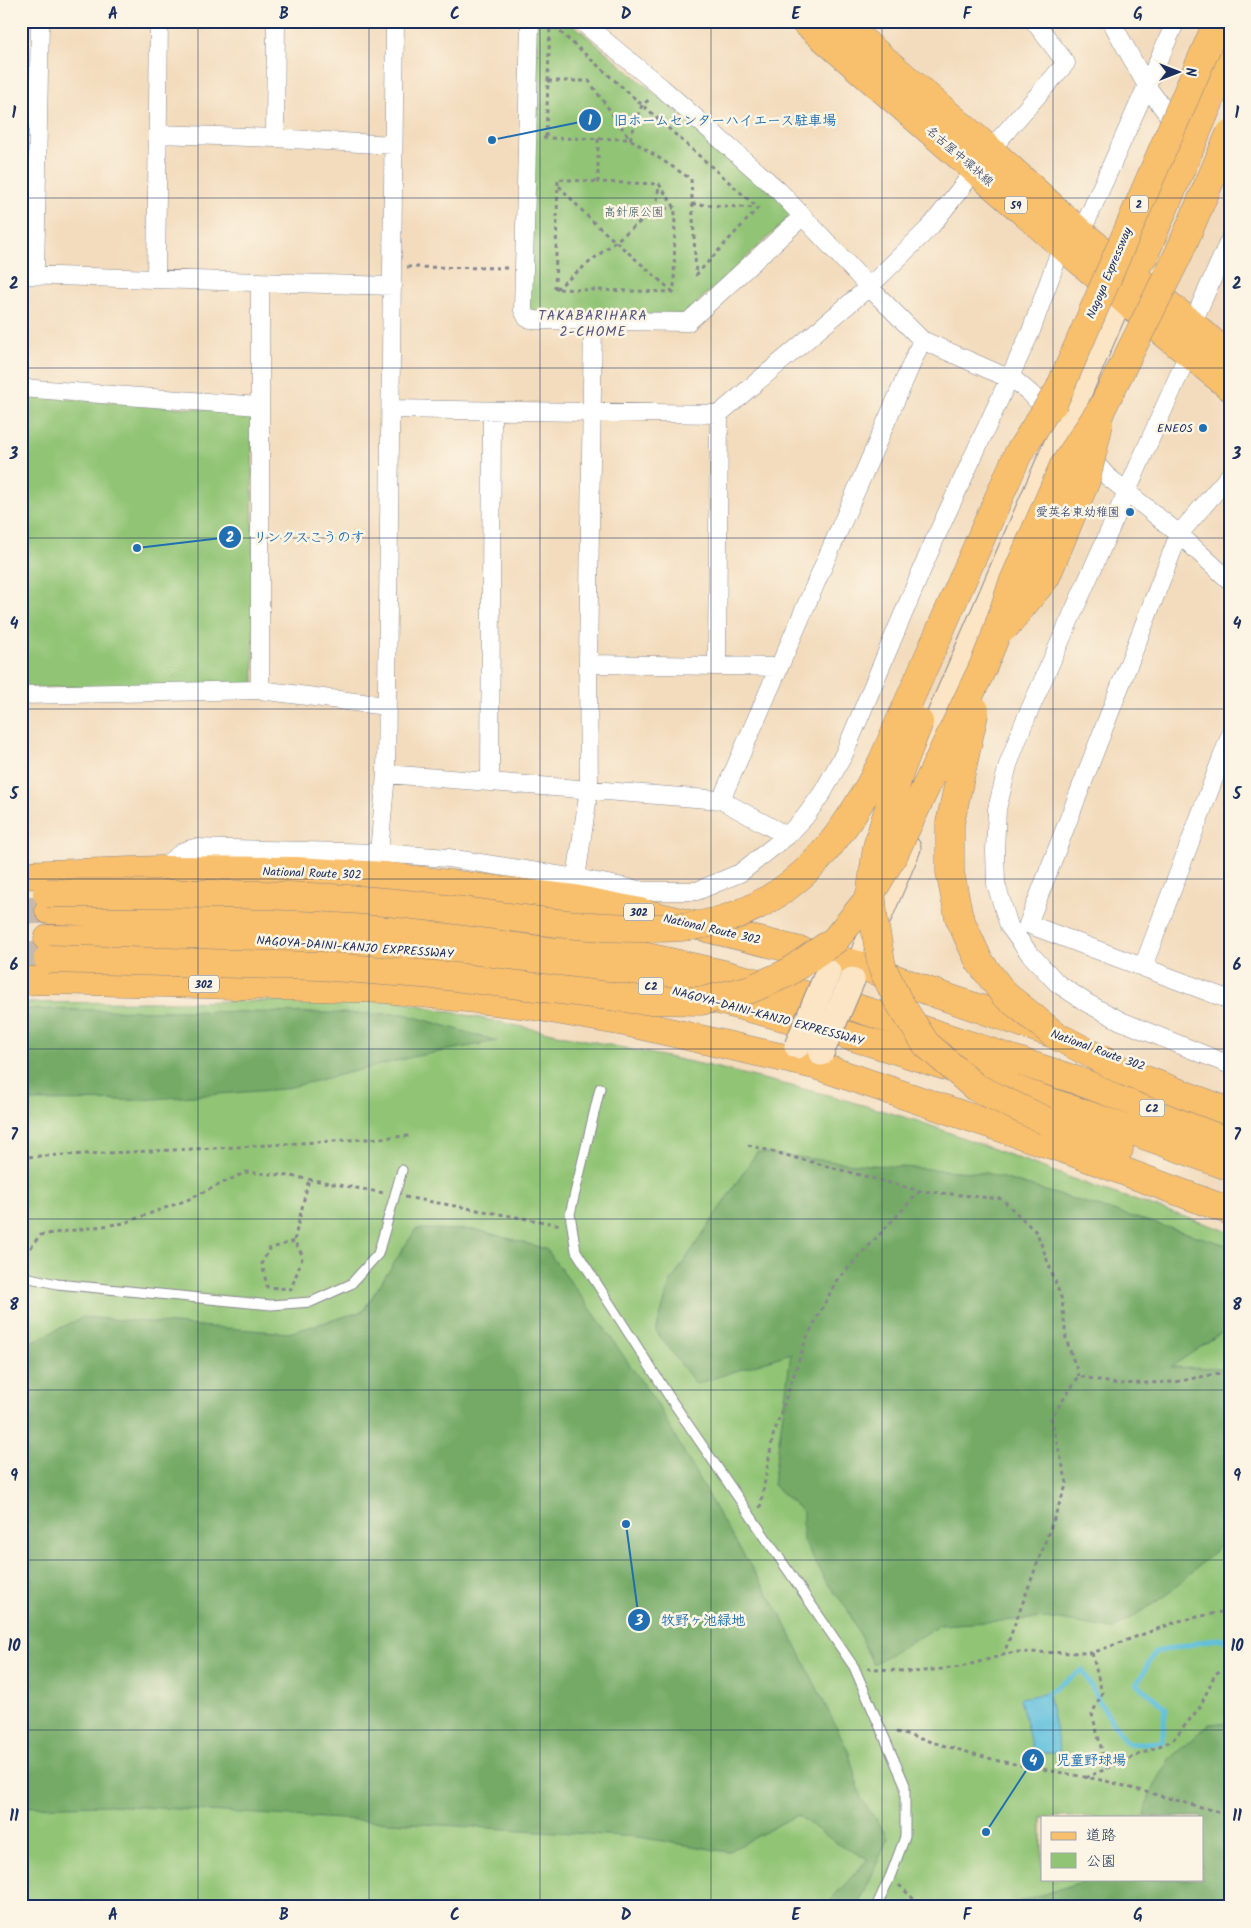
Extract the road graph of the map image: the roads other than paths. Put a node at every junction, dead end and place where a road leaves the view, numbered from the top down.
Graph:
1 (40, 21) edge
2 (159, 21) edge
3 (276, 21) edge
4 (395, 21) edge
5 (530, 21) edge
6 (582, 21) edge
7 (804, 21) edge
8 (839, 21) edge
9 (1034, 21) edge
10 (1111, 21) edge
11 (1176, 21) edge
12 (1218, 21) edge
13 (1230, 54) edge
14 (1148, 88) junction
15 (1230, 92) edge
16 (158, 134) junction
17 (1230, 134) edge
18 (275, 138) junction
19 (394, 145) junction
20 (1180, 147) dead end
21 (983, 160) junction
22 (802, 217) junction
23 (1164, 226) junction
24 (1230, 238) edge
25 (1071, 239) junction
26 (28, 275) edge
27 (156, 279) junction
28 (260, 282) junction
29 (393, 286) junction
30 (869, 287) junction
31 (1133, 292) junction
32 (593, 320) junction
33 (1192, 324) junction
34 (922, 340) junction
35 (1189, 352) junction
36 (1230, 357) edge
37 (1009, 377) junction
38 (1060, 386) junction
39 (21, 388) edge
40 (1230, 388) edge
41 (259, 406) junction
42 (391, 410) junction
43 (492, 411) junction
44 (592, 412) junction
45 (719, 414) junction
46 (1071, 437) junction
47 (1230, 475) edge
48 (1128, 491) junction
49 (1179, 534) junction
50 (1230, 580) edge
51 (588, 664) junction
52 (717, 666) junction
53 (779, 667) junction
54 (982, 669) junction
55 (260, 690) junction
56 (21, 696) edge
57 (386, 706) junction
58 (1230, 736) edge
59 (386, 774) junction
60 (490, 782) junction
61 (589, 789) junction
62 (721, 800) junction
63 (787, 836) junction
64 (379, 853) junction
65 (159, 870) junction
66 (21, 875) edge
67 (576, 878) junction
68 (1020, 927) junction
69 (1143, 967) junction
70 (843, 969) junction
71 (21, 981) edge
72 (1230, 1000) edge
73 (806, 1056) junction
74 (1230, 1065) edge
75 (600, 1088) dead end
76 (1230, 1098) edge
77 (1230, 1112) edge
78 (1230, 1138) edge
79 (1230, 1167) edge
80 (402, 1170) dead end
81 (1230, 1192) edge
82 (1230, 1211) edge
83 (21, 1276) edge
84 (876, 1907) edge

1 - 26 street
2 - 16 street
3 - 18 street
4 - 19 street
5 - 32 street
6 - 22 street
7 - 21 main road, 名古屋中環状線 / 59
8 - 21 main road, 名古屋中環状線 / 59
9 - 21 street
10 - 14 street
11 - 14 street
12 - 38 main road, Nagoya Expressway / 2, bridge
13 - 23 main road
14 - 20 street
14 - 25 street
15 - 23 main road
16 - 18 street
16 - 27 street
17 - 54 main road, bridge
18 - 19 street
19 - 29 street
21 - 25 main road, 名古屋中環状線 / 59
21 - 30 street
22 - 30 street
22 - 32 street
23 - 31 main road
24 - 33 street
25 - 31 main road, 名古屋中環状線 / 59
25 - 37 street
26 - 27 street
27 - 28 street
28 - 29 street
28 - 41 street
29 - 42 street
30 - 34 street
30 - 45 street
31 - 33 main road, 名古屋中環状線 / 59
31 - 35 main road, 名古屋中環状線 / 59
31 - 46 street
32 - 44 street
33 - 36 main road, 名古屋中環状線 / 59
34 - 37 street
34 - 53 street
35 - 40 main road, 名古屋中環状線 / 59
35 - 48 street
37 - 46 street
37 - 63 street
38 - 78 main road, NAGOYA-DAINI-KANJO EXPRESSWAY / C2, bridge
38 - 81 main road, bridge
39 - 41 street
41 - 55 street
42 - 43 street
42 - 57 street
43 - 44 street
43 - 60 street
44 - 45 street
44 - 51 street
45 - 52 street
46 - 48 street
46 - 70 street
47 - 49 street
48 - 49 street
48 - 68 street
49 - 50 street
49 - 68 street
51 - 52 street
51 - 61 street
52 - 53 street
53 - 62 street
54 - 77 main road, bridge
54 - 79 main road, NAGOYA-DAINI-KANJO EXPRESSWAY / C2, bridge
55 - 56 street
55 - 57 street
57 - 59 street
58 - 69 street
59 - 60 street
59 - 64 street
60 - 61 street
61 - 62 street
61 - 67 street
62 - 63 street
63 - 67 street
64 - 65 street
64 - 67 street
65 - 66 main road, National Route 302 / 302
65 - 70 main road, National Route 302 / 302
68 - 69 street
68 - 74 street
69 - 72 street
70 - 73 street, bridge
70 - 76 main road, National Route 302 / 302
71 - 73 main road, 302
73 - 82 main road, 302
75 - 84 lane
80 - 83 lane

